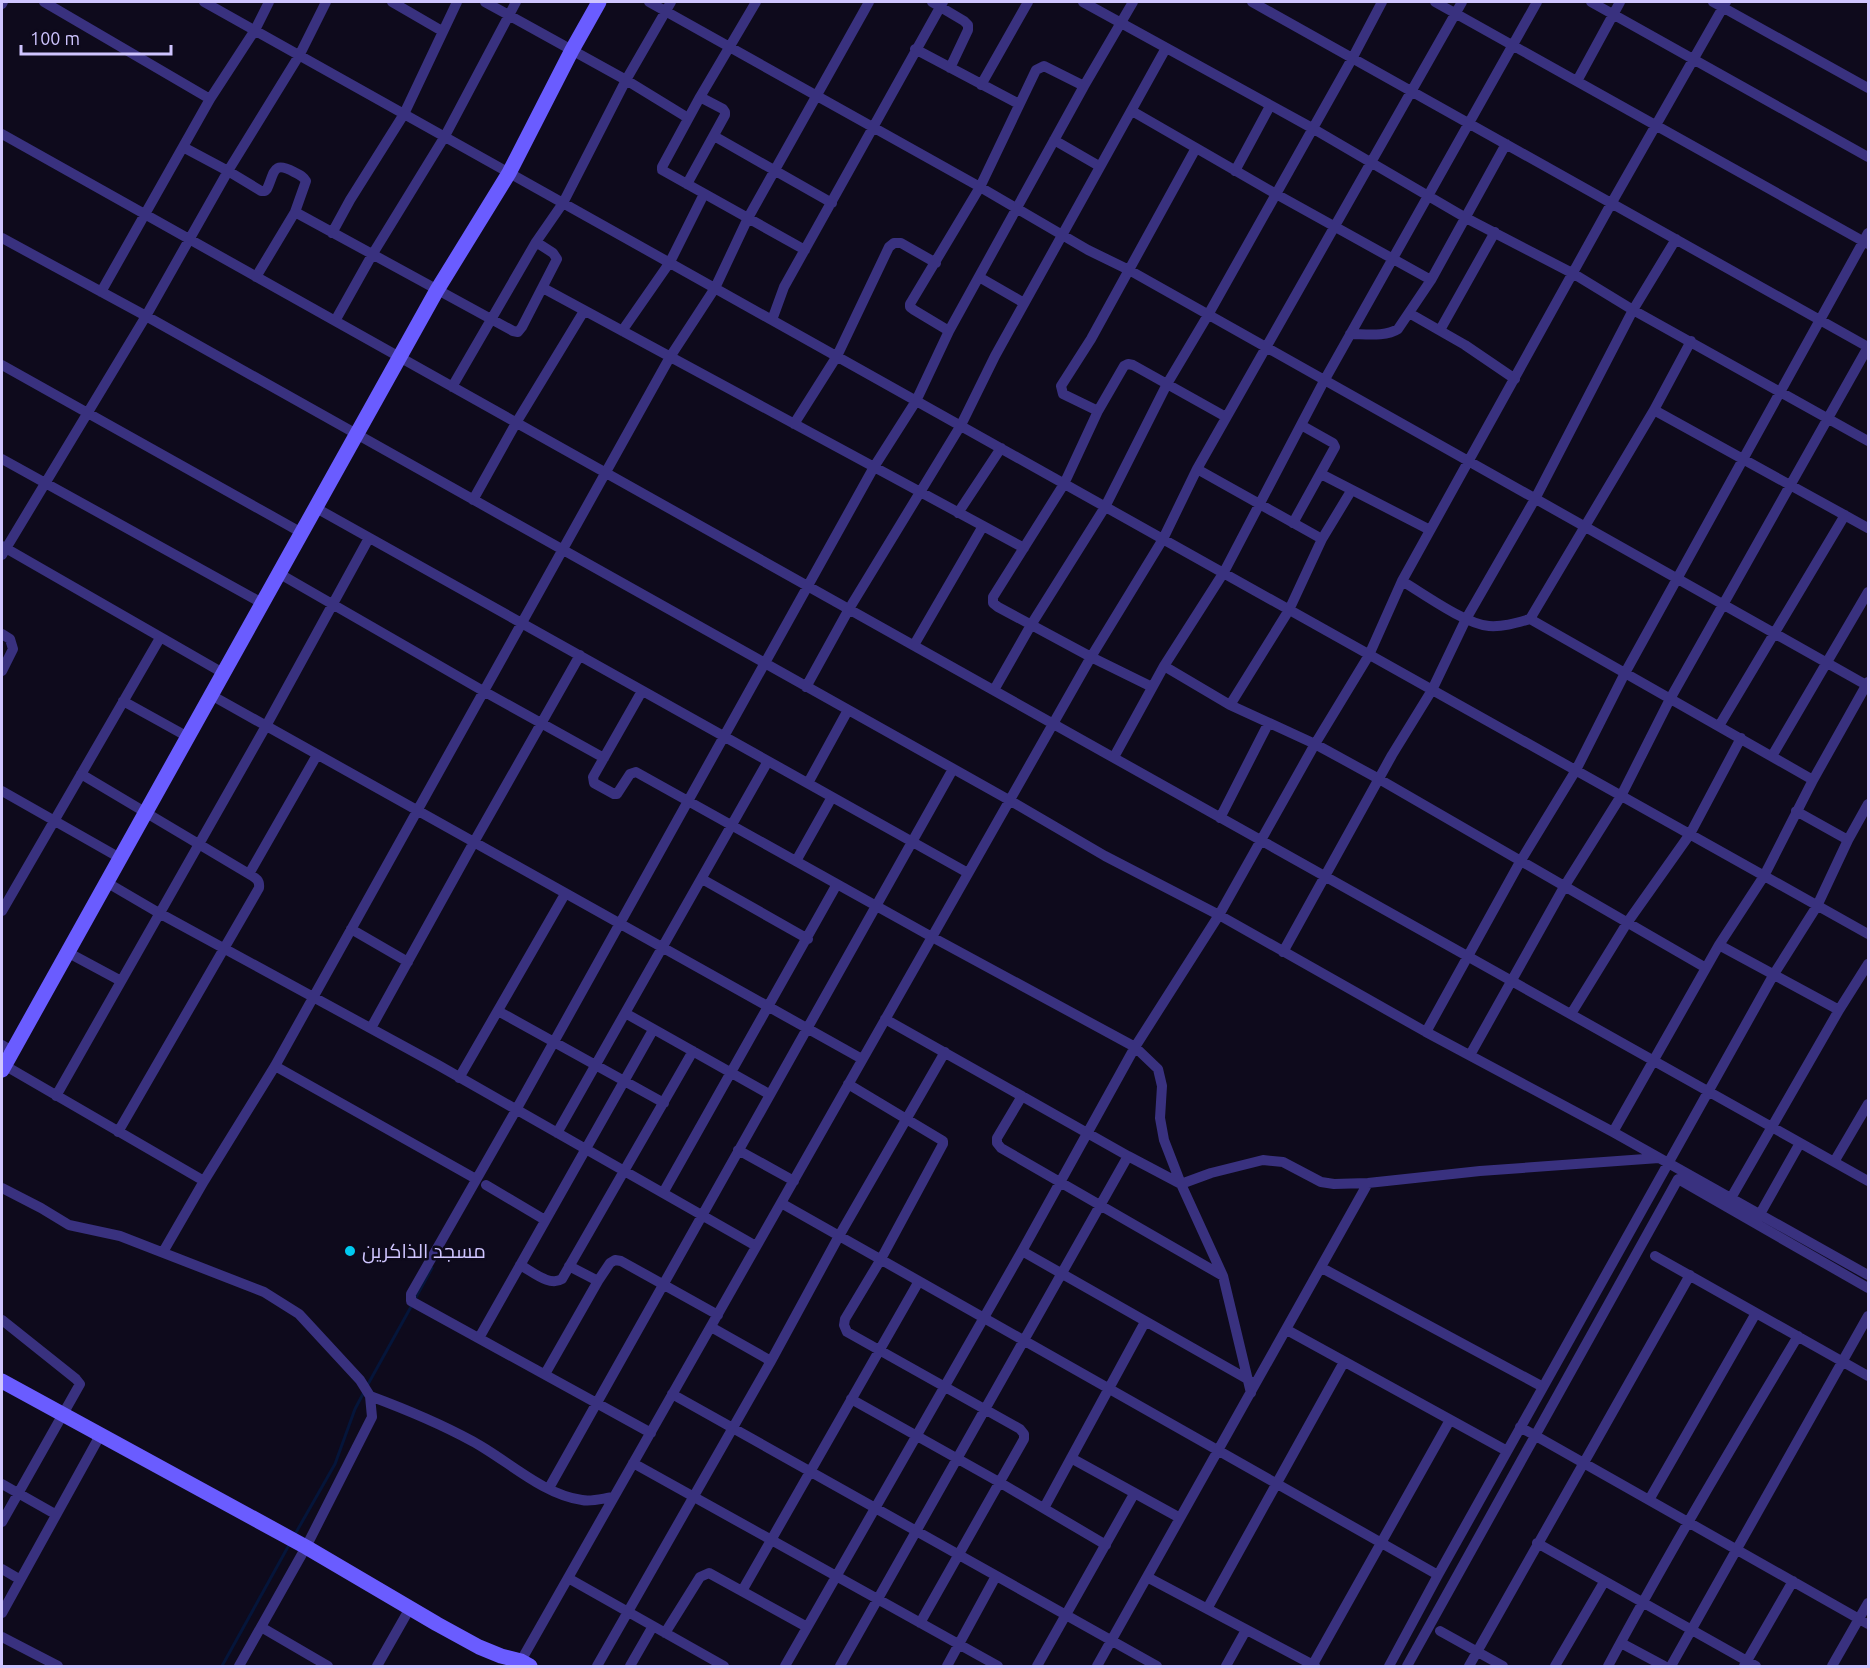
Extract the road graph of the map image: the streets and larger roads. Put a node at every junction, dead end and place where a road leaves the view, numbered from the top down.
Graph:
1 (44, 2) edge
2 (204, 2) edge
3 (269, 2) edge
4 (326, 2) edge
5 (392, 2) edge
6 (457, 2) edge
7 (484, 2) edge
8 (516, 2) edge
9 (599, 2) edge
10 (649, 2) edge
11 (756, 2) edge
12 (869, 2) edge
13 (1028, 2) edge
14 (1083, 2) edge
15 (1133, 2) edge
16 (1252, 2) edge
17 (1382, 2) edge
18 (1434, 2) edge
19 (1462, 2) edge
20 (1537, 2) edge
21 (1591, 2) edge
22 (1620, 2) edge
23 (939, 3) edge
24 (1721, 3) edge
25 (411, 6) edge
26 (668, 6) edge
27 (1273, 7) edge
28 (1455, 13) junction
29 (1613, 14) junction
30 (508, 15) junction
31 (1121, 23) junction
32 (255, 30) junction
33 (442, 31) junction
34 (1513, 46) junction
35 (730, 47) junction
36 (1166, 48) junction
37 (572, 50) junction
38 (915, 50) junction
39 (300, 54) junction
40 (1353, 57) junction
41 (1694, 60) junction
42 (950, 68) junction
43 (626, 80) junction
44 (1577, 81) junction
45 (981, 85) junction
46 (1084, 86) junction
47 (1869, 88) edge
48 (1412, 91) junction
49 (816, 96) junction
50 (700, 97) junction
51 (210, 99) junction
52 (1019, 104) junction
53 (1270, 106) junction
54 (1132, 111) junction
55 (404, 114) junction
56 (688, 118) junction
57 (1469, 123) junction
58 (1656, 126) junction
59 (873, 128) junction
60 (1312, 128) junction
61 (2, 134) edge
62 (445, 136) junction
63 (714, 136) junction
64 (1054, 140) junction
65 (1506, 144) junction
66 (183, 147) junction
67 (1197, 148) junction
68 (1869, 157) edge
69 (1371, 163) junction
70 (1099, 166) junction
71 (228, 171) junction
72 (774, 171) junction
73 (1235, 171) junction
74 (509, 172) junction
75 (687, 184) junction
76 (980, 187) junction
77 (704, 194) junction
78 (1275, 194) junction
79 (1429, 196) junction
80 (563, 203) junction
81 (832, 203) junction
82 (1611, 204) junction
83 (1017, 208) junction
84 (295, 212) junction
85 (145, 215) junction
86 (748, 218) junction
87 (1466, 218) junction
88 (1335, 226) junction
89 (1495, 232) junction
90 (332, 233) junction
91 (1062, 233) junction
92 (2, 238) edge
93 (190, 239) junction
94 (1676, 239) junction
95 (1867, 240) edge
96 (536, 242) junction
97 (805, 250) junction
98 (372, 255) junction
99 (1393, 258) junction
100 (670, 262) junction
101 (936, 263) junction
102 (1129, 270) junction
103 (1574, 274) junction
104 (256, 277) junction
105 (979, 277) junction
106 (1431, 280) junction
107 (543, 288) junction
108 (715, 288) junction
109 (437, 290) junction
110 (101, 292) junction
111 (1024, 303) junction
112 (1633, 310) junction
113 (584, 311) junction
114 (1409, 313) junction
115 (1208, 315) junction
116 (146, 316) junction
117 (490, 319) junction
118 (772, 320) junction
119 (1820, 320) junction
120 (335, 321) junction
121 (949, 330) junction
122 (1440, 330) junction
123 (622, 331) junction
124 (1350, 334) junction
125 (1690, 341) junction
126 (1868, 347) edge
127 (1266, 348) junction
128 (837, 356) junction
129 (670, 357) junction
130 (400, 358) junction
131 (2, 365) edge
132 (1515, 379) junction
133 (1324, 381) junction
134 (1167, 384) junction
135 (452, 387) junction
136 (1780, 392) junction
137 (916, 401) junction
138 (1654, 410) junction
139 (1098, 411) junction
140 (87, 414) junction
141 (1226, 417) junction
142 (1828, 418) junction
143 (516, 423) junction
144 (794, 424) junction
145 (961, 425) junction
146 (1301, 425) junction
147 (356, 435) junction
148 (1869, 441) edge
149 (1001, 448) junction
150 (1743, 458) junction
151 (2, 459) edge
152 (1468, 461) junction
153 (874, 467) junction
154 (1197, 469) junction
155 (606, 473) junction
156 (1322, 474) junction
157 (45, 483) junction
158 (1064, 483) junction
159 (1791, 484) junction
160 (1351, 491) junction
161 (920, 492) junction
162 (1535, 499) junction
163 (473, 500) junction
164 (1259, 503) junction
165 (1105, 507) junction
166 (316, 508) junction
167 (958, 513) junction
168 (1845, 515) junction
169 (1293, 523) junction
170 (983, 526) junction
171 (1585, 527) junction
172 (1869, 528) edge
173 (1430, 530) junction
174 (302, 533) junction
175 (369, 538) junction
176 (1163, 539) junction
177 (1322, 539) junction
178 (1024, 548) junction
179 (3, 550) edge
180 (562, 550) junction
181 (1224, 572) junction
182 (280, 574) junction
183 (1677, 578) junction
184 (1402, 581) junction
185 (808, 586) junction
186 (1869, 592) edge
187 (262, 603) junction
188 (333, 604) junction
189 (1723, 604) junction
190 (849, 609) junction
191 (1289, 610) junction
192 (1466, 619) junction
193 (1530, 619) junction
194 (522, 623) junction
195 (1031, 625) junction
196 (1774, 633) junction
197 (2, 634) edge
198 (160, 638) junction
199 (915, 645) junction
200 (1369, 655) junction
201 (580, 656) junction
202 (1091, 657) junction
203 (1826, 662) junction
204 (765, 664) junction
205 (1164, 666) junction
206 (2, 671) edge
207 (223, 673) junction
208 (1624, 673) junction
209 (1868, 684) edge
210 (806, 687) junction
211 (1152, 687) junction
212 (994, 690) junction
213 (1432, 690) junction
214 (642, 691) junction
215 (485, 692) junction
216 (211, 695) junction
217 (1670, 699) junction
218 (123, 700) junction
219 (1230, 705) junction
220 (848, 710) junction
221 (542, 722) junction
222 (1053, 724) junction
223 (1268, 724) junction
224 (266, 726) junction
225 (1719, 726) junction
226 (724, 736) junction
227 (188, 737) junction
228 (1741, 738) junction
229 (1315, 744) junction
230 (317, 755) junction
231 (1772, 756) junction
232 (604, 758) junction
233 (1114, 758) junction
234 (768, 761) junction
235 (953, 769) junction
236 (1576, 770) junction
237 (81, 774) junction
238 (1379, 779) junction
239 (1813, 780) junction
240 (808, 783) junction
241 (2, 791) edge
242 (832, 796) junction
243 (1621, 796) junction
244 (1009, 800) junction
245 (688, 801) junction
246 (1869, 804) edge
247 (417, 810) junction
248 (1796, 811) junction
249 (145, 812) junction
250 (1220, 818) junction
251 (54, 820) junction
252 (732, 826) junction
253 (1690, 834) junction
254 (1260, 840) junction
255 (1848, 840) junction
256 (474, 842) junction
257 (912, 842) junction
258 (198, 843) junction
259 (120, 858) junction
260 (796, 861) junction
261 (1520, 862) junction
262 (968, 873) junction
263 (249, 874) junction
264 (1325, 876) junction
265 (1764, 876) junction
266 (702, 879) junction
267 (106, 882) junction
268 (837, 884) junction
269 (2, 886) edge
270 (1564, 887) junction
271 (12, 892) junction
272 (565, 894) junction
273 (876, 906) junction
274 (1817, 906) junction
275 (2, 911) edge
276 (159, 913) junction
277 (1219, 915) junction
278 (1627, 923) junction
279 (620, 924) junction
280 (351, 929) junction
281 (1869, 934) edge
282 (932, 937) junction
283 (808, 939) junction
284 (1719, 945) junction
285 (662, 947) junction
286 (225, 950) junction
287 (67, 952) junction
288 (1283, 952) junction
289 (1467, 956) junction
290 (408, 962) junction
291 (1869, 964) edge
292 (1706, 968) junction
293 (1774, 974) junction
294 (121, 981) junction
295 (1512, 981) junction
296 (313, 997) junction
297 (768, 1007) junction
298 (1839, 1010) junction
299 (498, 1011) junction
300 (625, 1013) junction
301 (1571, 1014) junction
302 (885, 1019) junction
303 (807, 1028) junction
304 (371, 1029) junction
305 (653, 1029) junction
306 (1426, 1032) junction
307 (554, 1042) junction
308 (1135, 1047) junction
309 (7, 1048) edge
310 (693, 1051) junction
311 (945, 1052) junction
312 (1470, 1055) junction
313 (862, 1059) junction
314 (1654, 1061) junction
315 (596, 1065) junction
316 (275, 1066) junction
317 (3, 1068) edge
318 (731, 1073) junction
319 (459, 1078) junction
320 (624, 1082) junction
321 (848, 1084) junction
322 (1708, 1091) junction
323 (769, 1094) junction
324 (56, 1096) junction
325 (1022, 1096) junction
326 (664, 1103) junction
327 (1869, 1104) edge
328 (516, 1110) junction
329 (907, 1119) junction
330 (1773, 1127) junction
331 (118, 1132) junction
332 (1086, 1132) junction
333 (1613, 1132) junction
334 (557, 1134) junction
335 (1800, 1143) junction
336 (585, 1150) junction
337 (738, 1150) junction
338 (1128, 1156) junction
339 (1664, 1160) junction
340 (1834, 1162) junction
341 (624, 1171) junction
342 (476, 1179) junction
343 (204, 1181) junction
344 (794, 1181) junction
345 (1869, 1181) edge
346 (1060, 1182) junction
347 (1368, 1183) junction
348 (1181, 1184) junction
349 (486, 1185) dead end
350 (2, 1188) edge
351 (663, 1193) junction
352 (1731, 1198) junction
353 (781, 1203) junction
354 (1100, 1205) junction
355 (1760, 1214) junction
356 (702, 1216) junction
357 (545, 1220) junction
358 (839, 1236) junction
359 (756, 1246) junction
360 (1022, 1251) junction
361 (163, 1252) junction
362 (1655, 1256) dead end
363 (881, 1259) junction
364 (520, 1265) junction
365 (569, 1266) junction
366 (1322, 1268) junction
367 (1061, 1274) junction
368 (1690, 1275) junction
369 (1869, 1275) edge
370 (1224, 1276) junction
371 (598, 1281) junction
372 (919, 1281) junction
373 (664, 1285) junction
374 (1869, 1288) edge
375 (1756, 1312) junction
376 (717, 1315) junction
377 (1869, 1316) edge
378 (984, 1317) junction
379 (2, 1320) edge
380 (1145, 1322) junction
381 (711, 1327) junction
382 (1287, 1330) junction
383 (1798, 1336) junction
384 (479, 1338) junction
385 (1024, 1340) junction
386 (879, 1351) junction
387 (771, 1361) junction
388 (1843, 1361) junction
389 (1344, 1362) junction
390 (545, 1374) junction
391 (1869, 1376) edge
392 (1249, 1380) junction
393 (2, 1381) edge
394 (944, 1387) junction
395 (1543, 1387) junction
396 (1109, 1388) junction
397 (1251, 1393) junction
398 (672, 1394) junction
399 (370, 1396) junction
400 (851, 1399) junction
401 (598, 1404) junction
402 (985, 1409) junction
403 (63, 1415) junction
404 (1449, 1420) junction
405 (733, 1427) junction
406 (1520, 1427) junction
407 (94, 1431) junction
408 (651, 1432) junction
409 (916, 1436) junction
410 (1536, 1436) junction
411 (1219, 1451) junction
412 (1507, 1451) junction
413 (1071, 1458) junction
414 (957, 1459) junction
415 (1584, 1462) junction
416 (633, 1463) junction
417 (810, 1472) junction
418 (999, 1482) junction
419 (2, 1484) edge
420 (1277, 1484) junction
421 (549, 1488) junction
422 (18, 1493) junction
423 (1134, 1494) junction
424 (614, 1497) junction
425 (693, 1497) junction
426 (1650, 1500) junction
427 (1044, 1508) junction
428 (876, 1509) junction
429 (55, 1514) junction
430 (1180, 1518) junction
431 (2, 1522) edge
432 (1688, 1522) junction
433 (916, 1531) junction
434 (771, 1540) junction
435 (1381, 1543) junction
436 (1537, 1544) junction
437 (1106, 1545) junction
438 (306, 1547) junction
439 (1737, 1549) junction
440 (959, 1554) junction
441 (2, 1569) edge
442 (1438, 1575) junction
443 (835, 1576) junction
444 (996, 1576) junction
445 (1147, 1577) junction
446 (568, 1578) junction
447 (19, 1579) junction
448 (1793, 1581) junction
449 (1604, 1582) junction
450 (742, 1592) junction
451 (877, 1600) junction
452 (1641, 1603) junction
453 (1869, 1603) edge
454 (410, 1608) junction
455 (1207, 1609) junction
456 (628, 1612) junction
457 (2, 1613) edge
458 (1066, 1616) junction
459 (1864, 1622) edge
460 (920, 1623) junction
461 (653, 1626) junction
462 (261, 1627) junction
463 (807, 1627) junction
464 (1246, 1629) junction
465 (1440, 1631) dead end
466 (1692, 1631) junction
467 (665, 1633) junction
468 (2, 1637) edge
469 (1111, 1641) junction
470 (959, 1643) junction
471 (1621, 1643) junction
472 (1477, 1652) junction
473 (523, 1665) edge
474 (1749, 1665) edge
475 (58, 1666) edge
476 (239, 1666) edge
477 (328, 1666) edge
478 (377, 1666) edge
479 (597, 1666) edge
480 (630, 1666) edge
481 (724, 1666) edge
482 (785, 1666) edge
483 (840, 1666) edge
484 (947, 1666) edge
485 (998, 1666) edge
486 (1037, 1666) edge
487 (1097, 1666) edge
488 (1157, 1666) edge
489 (1226, 1666) edge
490 (1313, 1666) edge
491 (1389, 1666) edge
492 (1407, 1666) edge
493 (1469, 1666) edge
494 (1503, 1666) edge
495 (1555, 1666) edge
496 (1608, 1666) edge
497 (1664, 1666) edge
498 (1671, 1666) edge
499 (1832, 1666) edge

1 - 51 street
2 - 32 street
3 - 32 street
4 - 39 street
5 - 25 street
6 - 33 street
7 - 30 street
8 - 30 street
9 - 37 street
10 - 26 street
11 - 35 street
12 - 49 street
13 - 45 street
14 - 31 street
15 - 31 street
16 - 27 street
17 - 40 street
18 - 28 street
19 - 28 street
20 - 34 street
21 - 29 street
22 - 29 street
23 - 38 street
23 - 42 street
24 - 41 street
24 - 47 street
25 - 33 street
26 - 35 street
26 - 43 street
27 - 40 street
28 - 34 street
28 - 48 street
29 - 41 street
29 - 44 street
30 - 37 street
30 - 62 street
31 - 36 street
31 - 46 street
32 - 39 street
32 - 51 street
33 - 55 street
34 - 44 street
34 - 57 street
35 - 49 street
35 - 50 street
36 - 53 street
36 - 54 street
37 - 43 street
37 - 74 street
38 - 42 street
38 - 59 street
39 - 55 street
39 - 71 street
40 - 48 street
40 - 60 street
41 - 58 street
41 - 68 street
42 - 45 street
43 - 56 street
43 - 80 street
44 - 58 street
45 - 52 street
46 - 52 street
46 - 64 street
48 - 57 street
48 - 69 street
49 - 59 street
49 - 72 street
50 - 56 street
50 - 63 street
51 - 66 street
52 - 76 street
53 - 60 street
53 - 73 street
54 - 67 street
54 - 70 street
55 - 62 street
55 - 90 street
56 - 75 street
57 - 65 street
57 - 79 street
58 - 82 street
58 - 95 street
59 - 76 street
59 - 81 street
60 - 69 street
60 - 78 street
61 - 85 street
62 - 74 street
62 - 98 street
63 - 72 street
63 - 75 street
64 - 70 street
64 - 83 street
65 - 82 street
65 - 87 street
66 - 71 street
66 - 85 street
67 - 73 street
67 - 102 street
69 - 79 street
69 - 88 street
70 - 91 street
71 - 84 street
71 - 93 street
72 - 81 street
72 - 86 street
73 - 78 street
74 - 80 street
74 - 109 street
75 - 77 street
76 - 83 street
76 - 101 street
77 - 86 street
77 - 100 street
78 - 88 street
78 - 115 street
79 - 87 street
79 - 99 street
80 - 96 street
80 - 100 street
81 - 97 street
82 - 94 street
82 - 103 street
83 - 91 street
83 - 105 street
84 - 90 street
84 - 104 street
85 - 93 street
85 - 110 street
86 - 97 street
86 - 108 street
87 - 89 street
87 - 106 street
88 - 99 street
88 - 127 street
89 - 103 street
89 - 122 street
90 - 98 street
91 - 102 street
91 - 111 street
92 - 110 street
93 - 104 street
93 - 116 street
94 - 112 street
94 - 119 street
95 - 119 street
96 - 107 street
96 - 117 street
97 - 118 street
98 - 109 street
98 - 120 street
99 - 106 street
99 - 124 street
100 - 108 street
100 - 123 street
101 - 121 street
101 - 128 street
102 - 115 street
102 - 139 street
103 - 112 street
103 - 132 street
104 - 120 street
105 - 111 street
105 - 121 street
106 - 114 street
107 - 113 street
107 - 117 street
108 - 118 street
108 - 129 street
109 - 117 street
109 - 130 street
110 - 116 street
111 - 145 street
112 - 125 street
112 - 162 street
113 - 123 street
113 - 143 street
114 - 122 street
114 - 124 street
115 - 127 street
115 - 134 street
116 - 140 street
116 - 147 street
117 - 135 street
118 - 128 street
119 - 126 street
119 - 136 street
120 - 130 street
121 - 137 street
122 - 132 street
123 - 129 street
124 - 133 street
125 - 136 street
125 - 138 street
126 - 142 street
127 - 133 street
127 - 141 street
128 - 137 street
128 - 144 street
129 - 144 street
129 - 155 street
130 - 135 street
130 - 147 street
131 - 140 street
132 - 152 street
133 - 146 street
133 - 152 street
134 - 139 street
134 - 141 street
134 - 165 street
135 - 143 street
136 - 142 street
136 - 150 street
137 - 145 street
137 - 153 street
138 - 150 street
138 - 171 street
139 - 158 street
140 - 157 street
140 - 174 street
141 - 154 street
142 - 148 street
142 - 159 street
143 - 155 street
143 - 163 street
144 - 153 street
145 - 149 street
145 - 161 street
146 - 156 street
146 - 164 street
147 - 163 street
147 - 166 street
149 - 158 street
149 - 167 street
150 - 159 street
150 - 183 street
151 - 157 street
152 - 162 street
152 - 173 street
153 - 161 street
153 - 185 street
154 - 164 street
154 - 176 street
155 - 180 street
155 - 185 street
156 - 160 street
156 - 169 street
157 - 179 street
157 - 187 street
158 - 165 street
158 - 178 street
159 - 168 street
159 - 189 street
160 - 173 street
160 - 177 street
161 - 167 street
161 - 190 street
162 - 171 street
162 - 192 street
163 - 180 street
164 - 169 street
164 - 181 street
165 - 176 street
165 - 195 street
166 - 174 street
166 - 175 street
167 - 170 street
168 - 172 street
168 - 196 street
169 - 177 street
170 - 178 street
170 - 199 street
171 - 183 street
171 - 193 street
173 - 184 street
174 - 182 street
175 - 188 street
175 - 194 street
176 - 181 street
176 - 202 street
177 - 191 street
178 - 195 street
179 - 198 street
180 - 194 street
180 - 204 street
181 - 191 street
181 - 205 street
182 - 187 street
182 - 188 street
183 - 189 street
183 - 208 street
184 - 192 street
184 - 200 street
185 - 190 street
185 - 204 street
186 - 203 street
187 - 207 street
188 - 215 street
188 - 224 street
189 - 196 street
189 - 217 street
190 - 199 street
190 - 210 street
191 - 200 street
191 - 219 street
192 - 193 street
192 - 213 street
193 - 208 street
194 - 201 street
194 - 215 street
195 - 202 street
195 - 212 street
196 - 203 street
196 - 225 street
197 - 206 street
198 - 207 street
198 - 218 street
199 - 212 street
200 - 213 street
200 - 229 street
201 - 214 street
201 - 221 street
202 - 211 street
202 - 222 street
203 - 209 street
203 - 231 street
204 - 210 street
204 - 226 street
205 - 211 street
205 - 219 street
207 - 216 street
208 - 217 street
208 - 236 street
209 - 239 street
210 - 220 street
211 - 233 street
212 - 222 street
213 - 236 street
213 - 238 street
214 - 226 street
214 - 232 street
215 - 221 street
215 - 247 street
216 - 224 street
216 - 227 street
217 - 225 street
217 - 243 street
218 - 227 street
218 - 237 street
219 - 223 street
220 - 235 street
220 - 240 street
221 - 232 street
221 - 256 street
222 - 233 street
222 - 244 street
223 - 229 street
223 - 250 street
224 - 230 street
224 - 258 street
225 - 228 street
226 - 234 street
226 - 245 street
227 - 249 street
228 - 231 street
228 - 253 street
229 - 238 street
229 - 254 street
230 - 247 street
230 - 263 street
231 - 239 street
232 - 245 street
233 - 250 street
234 - 240 street
234 - 252 street
235 - 244 street
235 - 257 street
236 - 243 street
236 - 261 street
237 - 249 street
237 - 251 street
238 - 261 street
238 - 264 street
239 - 248 street
240 - 242 street
241 - 251 street
242 - 257 street
242 - 260 street
243 - 253 street
243 - 270 street
244 - 262 street
244 - 277 street
245 - 252 street
245 - 279 street
246 - 255 street
247 - 256 street
247 - 280 street
248 - 255 street
248 - 265 street
249 - 258 street
249 - 259 street
250 - 254 street
251 - 259 street
251 - 271 street
252 - 260 street
252 - 266 street
253 - 265 street
253 - 278 street
254 - 264 street
254 - 277 street
255 - 274 street
256 - 272 street
256 - 290 street
257 - 262 street
257 - 273 street
258 - 263 street
258 - 276 street
259 - 267 street
260 - 268 street
261 - 270 street
261 - 289 street
262 - 282 street
263 - 286 street
264 - 288 street
264 - 289 street
265 - 274 street
265 - 284 street
266 - 283 street
266 - 285 street
267 - 276 street
267 - 287 street
268 - 273 street
268 - 283 street
269 - 271 street
270 - 278 street
270 - 295 street
271 - 275 street
272 - 279 street
272 - 299 street
273 - 282 street
273 - 303 street
274 - 281 street
274 - 293 street
276 - 286 street
276 - 294 street
277 - 288 street
277 - 308 street
278 - 292 street
278 - 301 street
279 - 285 street
279 - 307 street
280 - 290 street
280 - 296 street
282 - 302 street
282 - 308 street
283 - 297 street
284 - 292 street
284 - 293 street
285 - 297 street
285 - 300 street
286 - 296 street
286 - 331 street
287 - 294 street
287 - 309 street
288 - 306 street
289 - 295 street
289 - 306 street
290 - 304 street
291 - 298 street
292 - 314 street
293 - 298 street
293 - 322 street
294 - 324 street
295 - 301 street
295 - 312 street
296 - 304 street
296 - 316 street
297 - 303 street
297 - 318 street
298 - 330 street
299 - 307 street
299 - 319 street
300 - 305 street
300 - 315 street
301 - 314 street
302 - 311 street
302 - 313 street
303 - 313 street
303 - 323 street
304 - 319 street
305 - 310 street
305 - 320 street
306 - 312 street
307 - 315 street
307 - 328 street
308 - 332 street
308 - 348 street
309 - 317 street
310 - 318 street
310 - 326 street
311 - 325 street
311 - 329 street
312 - 333 street
313 - 321 street
314 - 322 street
314 - 333 street
315 - 320 street
315 - 334 street
316 - 342 street
316 - 343 street
317 - 324 street
318 - 323 street
318 - 351 street
319 - 328 street
320 - 326 street
320 - 336 street
321 - 329 street
321 - 344 street
322 - 330 street
322 - 339 street
323 - 337 street
324 - 331 street
325 - 332 street
325 - 346 street
326 - 341 street
327 - 340 street
328 - 334 street
328 - 342 street
329 - 358 street
329 - 363 street
330 - 335 street
330 - 352 street
331 - 343 street
332 - 338 street
332 - 346 street
333 - 339 street
334 - 336 street
335 - 340 street
335 - 355 street
336 - 341 street
336 - 357 street
337 - 344 street
337 - 356 street
338 - 348 street
338 - 354 street
339 - 347 street
339 - 352 street
339 - 395 street
340 - 345 street
341 - 351 street
341 - 365 street
342 - 384 street
343 - 361 street
344 - 353 street
346 - 354 street
346 - 360 street
347 - 348 street
347 - 366 street
348 - 370 street
349 - 357 street
350 - 361 street
351 - 356 street
352 - 355 street
353 - 358 street
353 - 359 street
354 - 367 street
354 - 370 street
355 - 369 street
356 - 359 street
356 - 373 street
357 - 364 street
358 - 363 street
358 - 387 street
359 - 376 street
360 - 367 street
360 - 378 street
361 - 399 street
362 - 368 street
363 - 372 street
363 - 386 street
364 - 365 street
364 - 384 street
365 - 371 street
366 - 382 street
366 - 395 street
367 - 380 street
367 - 385 street
368 - 375 street
368 - 415 street
370 - 392 street
371 - 373 street
371 - 390 street
372 - 378 street
372 - 386 street
373 - 376 street
373 - 401 street
374 - 410 street
375 - 383 street
375 - 426 street
376 - 381 street
377 - 388 street
378 - 385 street
378 - 394 street
379 - 403 street
380 - 392 street
380 - 396 street
381 - 387 street
381 - 398 street
382 - 389 street
382 - 397 street
383 - 388 street
383 - 432 street
384 - 390 street
385 - 396 street
385 - 402 street
386 - 394 street
386 - 400 street
387 - 405 street
388 - 391 street
388 - 439 street
389 - 404 street
389 - 420 street
390 - 401 street
392 - 397 street
393 - 403 street
394 - 402 street
394 - 409 street
395 - 406 street
396 - 411 street
396 - 413 street
397 - 411 street
398 - 405 street
398 - 408 street
399 - 421 street
399 - 438 street
400 - 409 street
400 - 417 street
401 - 408 street
401 - 421 street
402 - 414 street
402 - 418 street
403 - 407 street
403 - 422 street
404 - 412 street
404 - 435 street
405 - 417 street
405 - 425 street
406 - 410 street
406 - 412 street
407 - 429 street
407 - 438 street
408 - 416 street
409 - 414 street
409 - 428 street
410 - 415 street
410 - 492 street
411 - 420 street
411 - 430 street
412 - 442 street
413 - 423 street
413 - 427 street
414 - 418 street
414 - 433 street
415 - 426 street
415 - 436 street
416 - 424 street
416 - 425 street
417 - 428 street
417 - 434 street
418 - 427 street
418 - 440 street
419 - 422 street
420 - 435 street
420 - 455 street
421 - 424 street
422 - 429 street
422 - 431 street
423 - 430 street
423 - 437 street
424 - 446 street
425 - 434 street
425 - 456 street
426 - 432 street
427 - 437 street
428 - 433 street
428 - 443 street
429 - 447 street
430 - 445 street
432 - 439 street
432 - 452 street
433 - 440 street
433 - 451 street
434 - 443 street
434 - 450 street
435 - 442 street
435 - 490 street
436 - 449 street
436 - 472 street
437 - 458 street
438 - 454 street
438 - 462 street
439 - 448 street
439 - 466 street
440 - 444 street
440 - 460 street
441 - 447 street
442 - 491 street
443 - 451 street
443 - 463 street
444 - 458 street
444 - 470 street
445 - 455 street
445 - 469 street
446 - 456 street
446 - 473 street
447 - 457 street
448 - 459 street
448 - 474 street
449 - 452 street
449 - 495 street
450 - 463 street
450 - 467 street
451 - 460 street
451 - 483 street
452 - 466 street
452 - 471 street
453 - 459 street
454 - 473 street
454 - 478 street
455 - 464 street
456 - 461 street
456 - 479 street
458 - 469 street
458 - 486 street
459 - 499 street
460 - 470 street
461 - 467 street
461 - 480 street
462 - 476 street
462 - 477 street
463 - 482 street
464 - 489 street
464 - 490 street
465 - 472 street
466 - 474 street
466 - 498 street
467 - 481 street
468 - 475 street
469 - 487 street
469 - 488 street
470 - 484 street
470 - 485 street
471 - 496 street
471 - 497 street
472 - 493 street
472 - 494 street

